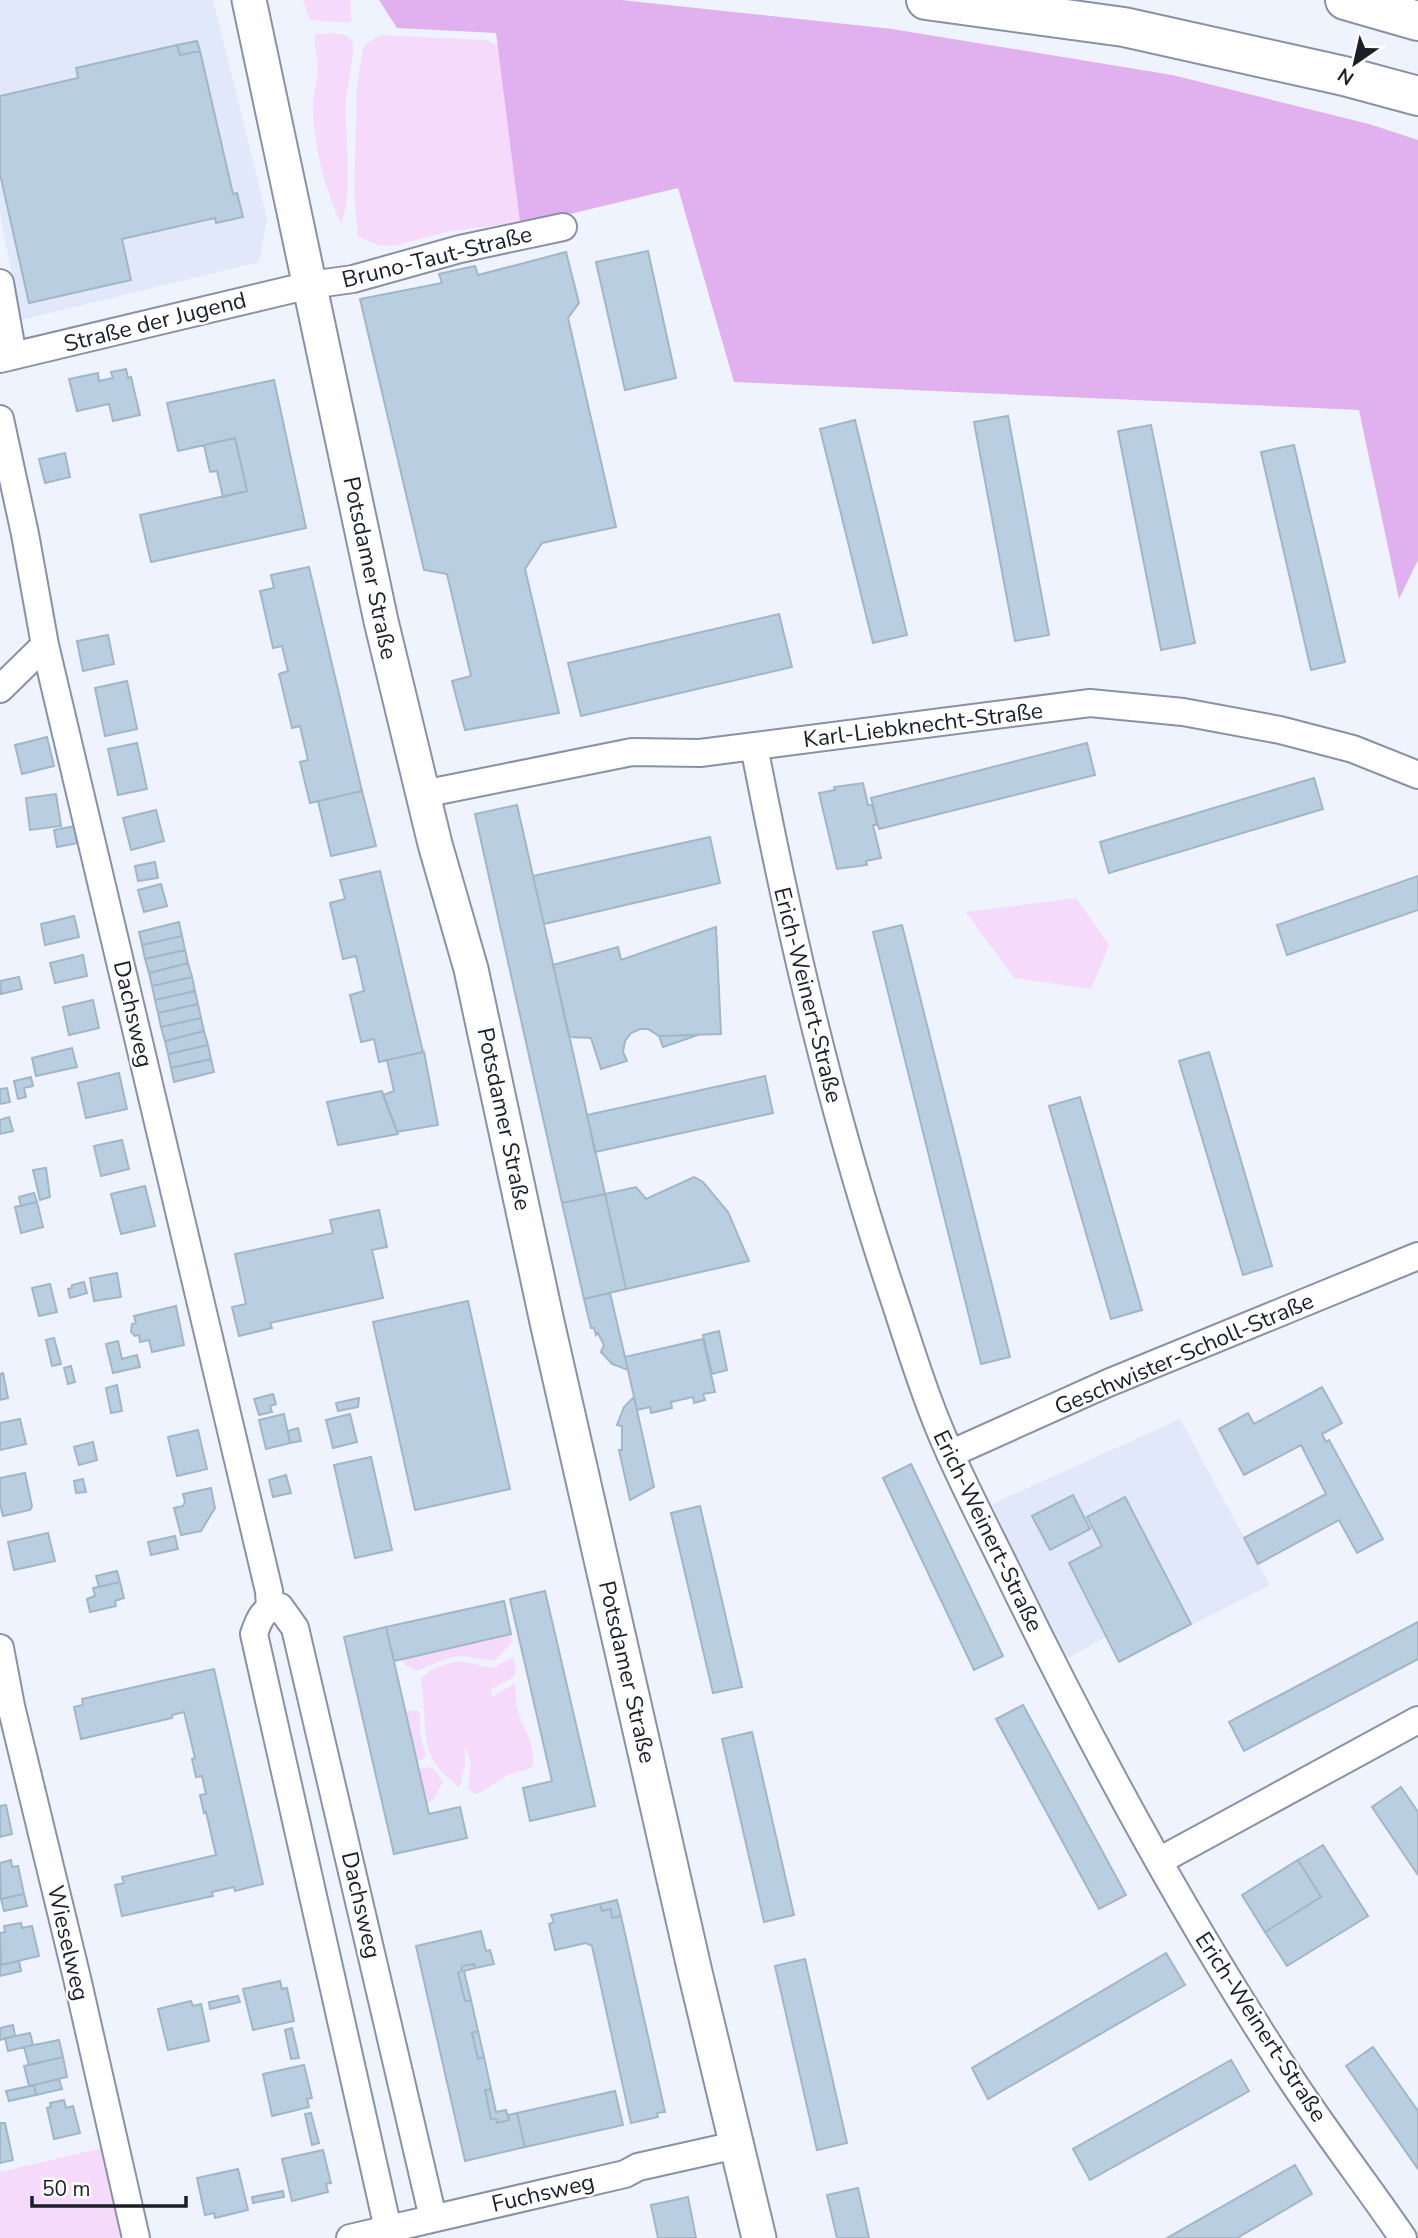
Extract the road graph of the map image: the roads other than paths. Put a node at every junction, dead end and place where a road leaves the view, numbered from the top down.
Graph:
1 (249, 0) edge
2 (926, 0) edge
3 (1345, 0) edge
4 (1418, 21) edge
5 (1418, 96) edge
6 (564, 227) dead end
7 (0, 283) edge
8 (310, 285) junction
9 (7, 357) edge
10 (0, 419) edge
11 (45, 645) junction
12 (0, 689) edge
13 (754, 746) junction
14 (1418, 775) edge
15 (423, 794) junction
16 (1418, 1256) edge
17 (950, 1454) junction
18 (270, 1608) junction
19 (0, 1648) edge
20 (1418, 1720) edge
21 (1159, 1861) junction
22 (736, 2146) junction
23 (430, 2225) edge
24 (388, 2229) junction
25 (136, 2238) edge
26 (350, 2238) edge
27 (759, 2238) edge
28 (1403, 2238) edge

1 - 8 main road, Potsdamer Straße
2 - 5 highway
3 - 4 highway
6 - 8 street, Bruno-Taut-Straße
7 - 9 street
8 - 9 street, Straße der Jugend
8 - 15 main road, Potsdamer Straße
10 - 11 street, Dachsweg
11 - 12 street
11 - 18 street, Dachsweg
13 - 14 street, Karl-Liebknecht-Straße
13 - 15 street, Karl-Liebknecht-Straße
13 - 17 street, Erich-Weinert-Straße
15 - 22 main road, Potsdamer Straße
16 - 17 street, Geschwister-Scholl-Straße
17 - 21 street, Erich-Weinert-Straße
18 - 23 street, Dachsweg
18 - 24 street, Dachsweg
19 - 25 street, Wieselweg
20 - 21 street
21 - 28 street, Erich-Weinert-Straße
22 - 23 street, Fuchsweg
22 - 27 main road, Potsdamer Straße
23 - 24 street, Fuchsweg
24 - 26 street, Fuchsweg

